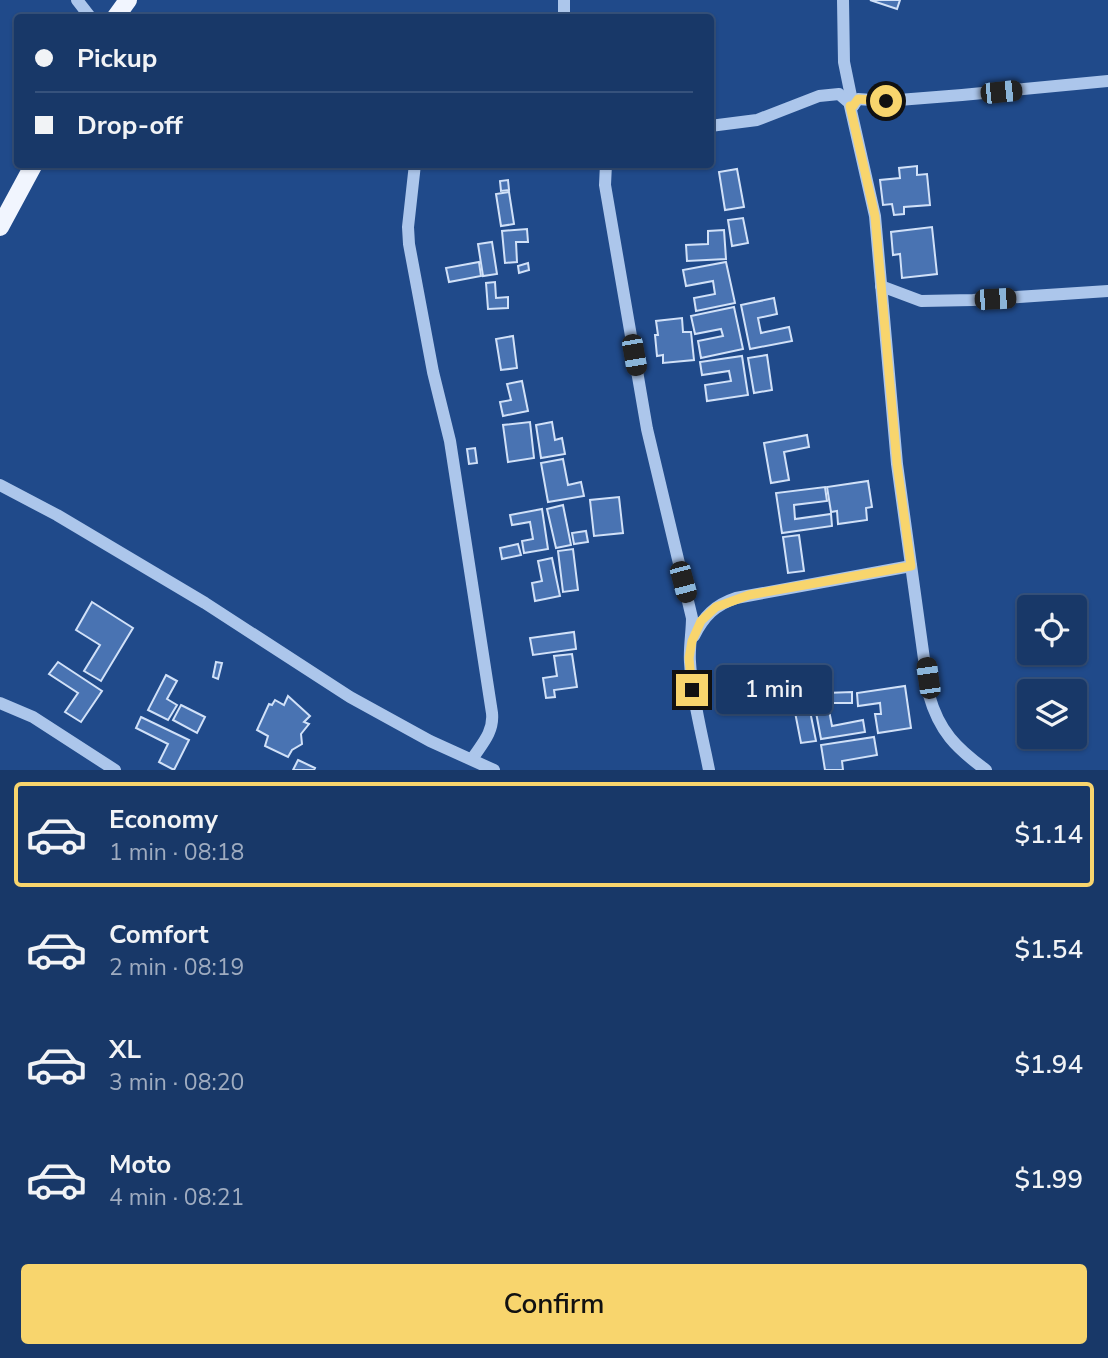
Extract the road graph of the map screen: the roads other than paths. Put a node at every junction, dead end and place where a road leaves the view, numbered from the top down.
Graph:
1 (77, 0) edge
2 (843, 0) edge
3 (88, 14) edge
4 (1108, 80) edge
5 (853, 106) junction
6 (714, 125) edge
7 (32, 168) edge
8 (415, 168) edge
9 (606, 168) edge
10 (0, 227) edge
11 (881, 286) junction
12 (1108, 291) edge
13 (0, 485) edge
14 (911, 566) junction
15 (692, 641) junction
16 (0, 704) edge
17 (472, 759) junction
18 (115, 770) edge
19 (494, 770) edge
20 (709, 770) edge
21 (986, 770) edge

1 - 3 street
2 - 5 street
4 - 5 street
5 - 6 street
5 - 11 street
7 - 10 main road
8 - 17 street
9 - 15 street
11 - 12 street
11 - 14 street
13 - 17 street
14 - 15 street
14 - 21 street
15 - 20 street
16 - 18 street
17 - 19 street

